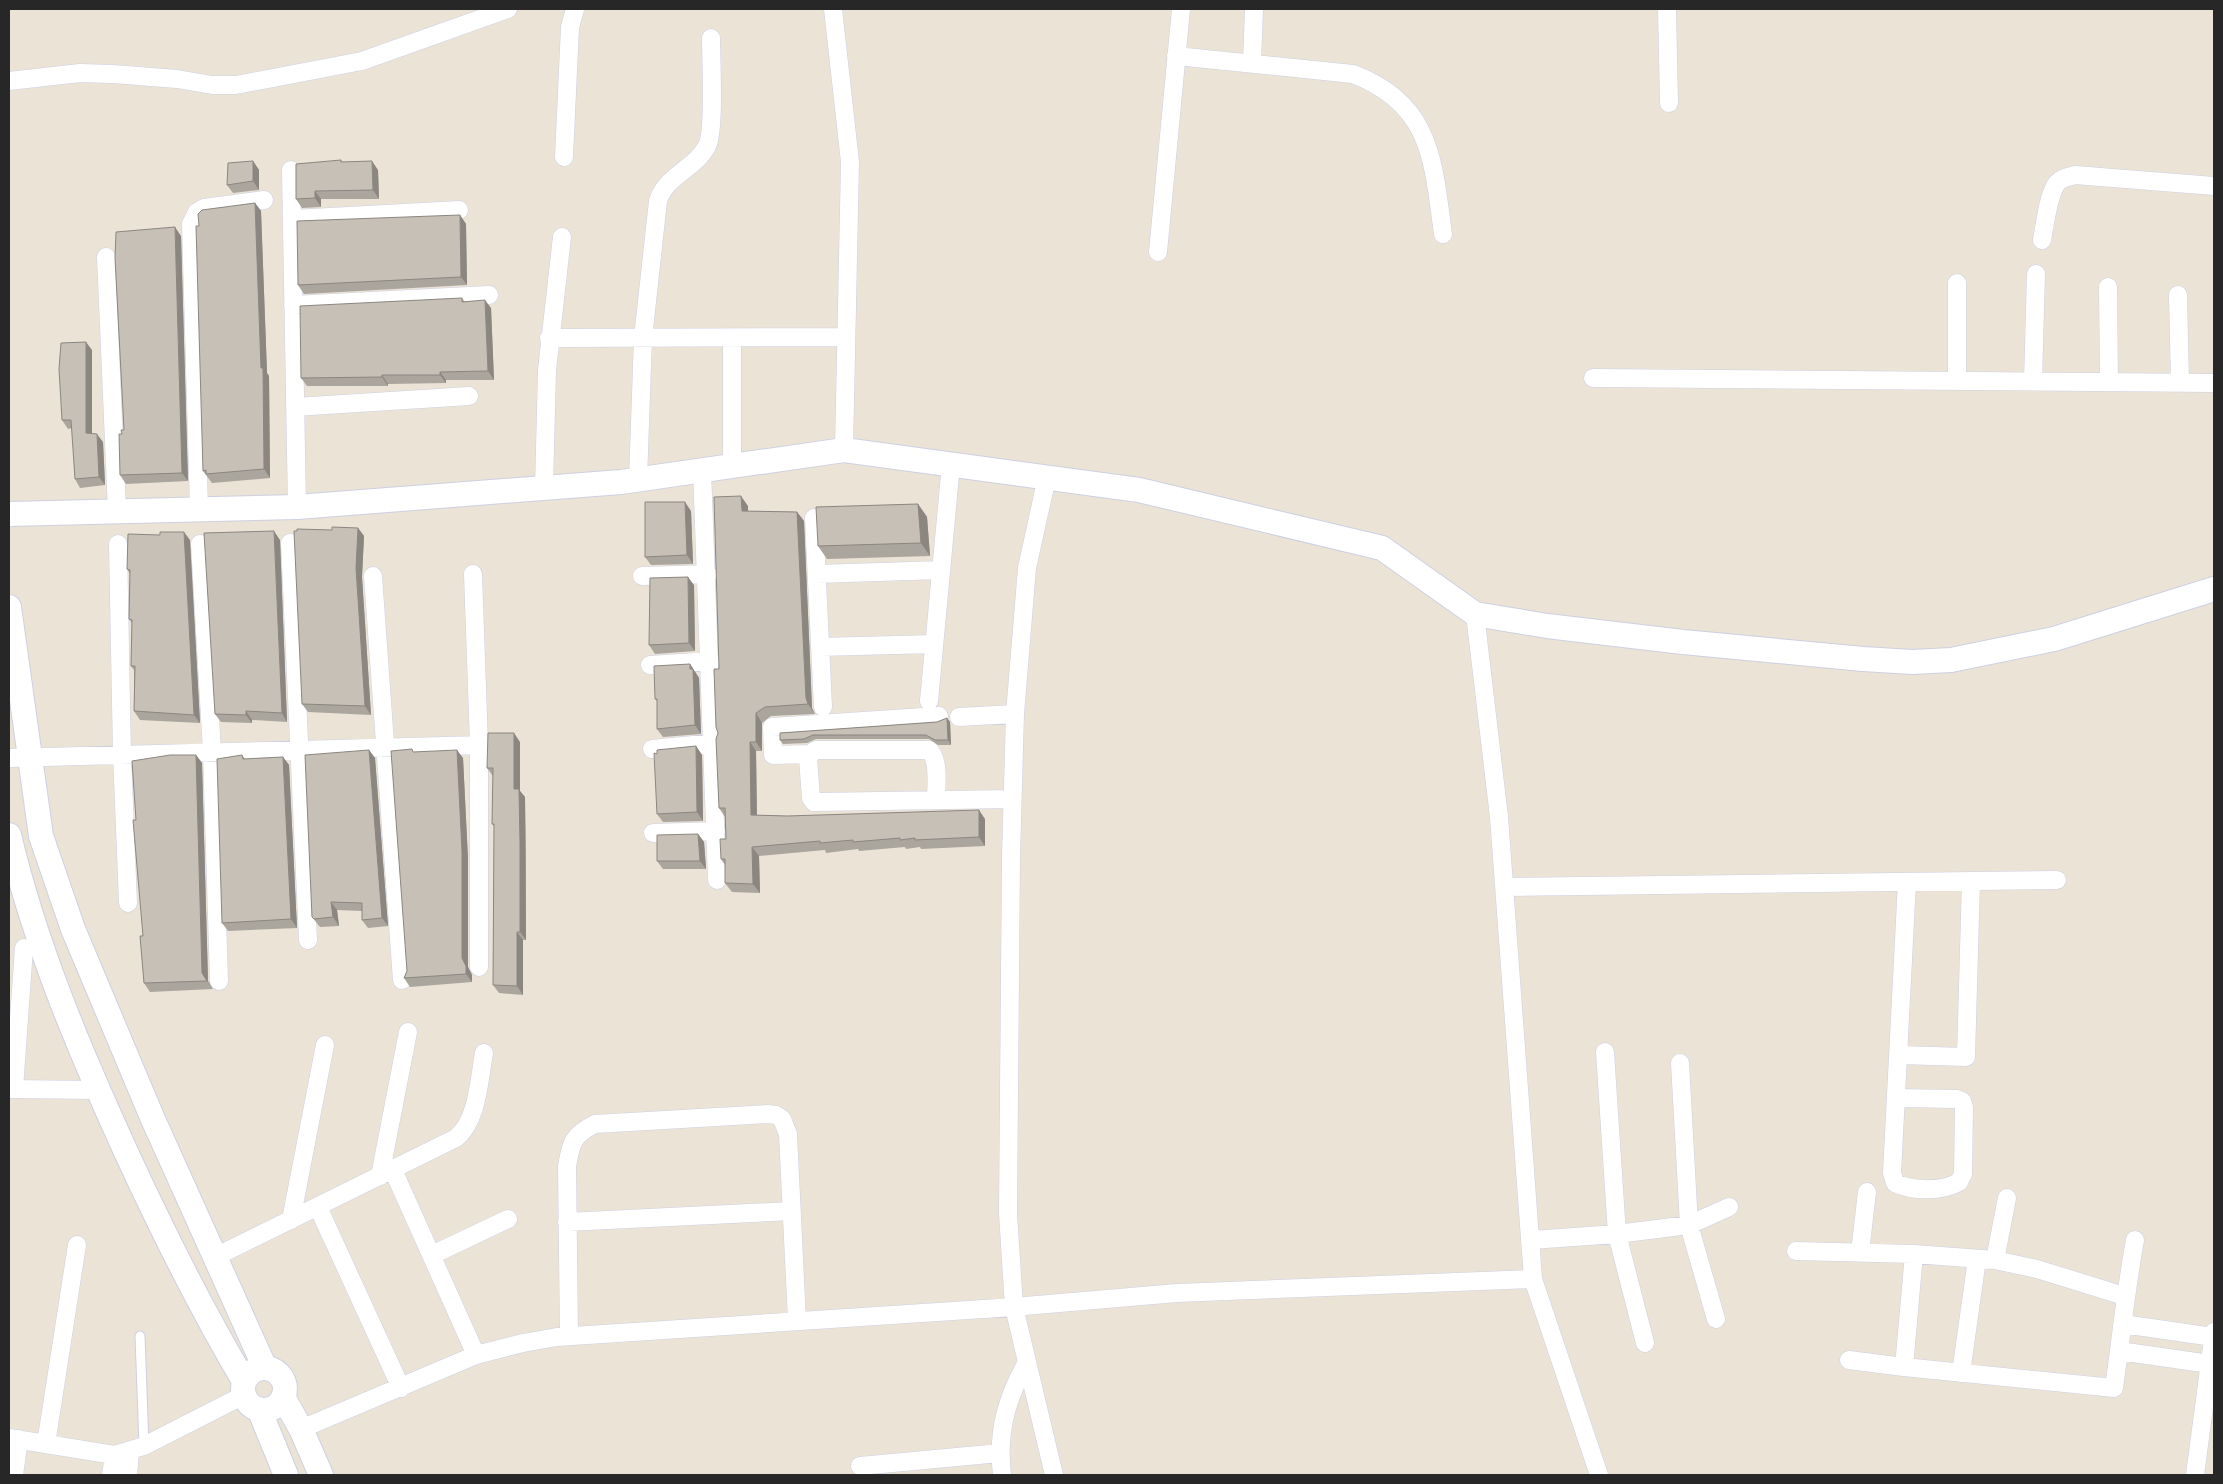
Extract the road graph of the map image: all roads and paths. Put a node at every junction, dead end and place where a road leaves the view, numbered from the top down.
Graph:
1 (508, 9) edge
2 (575, 9) edge
3 (834, 9) edge
4 (1181, 9) edge
5 (1254, 9) edge
6 (1667, 9) edge
7 (712, 38) dead end
8 (1176, 56) junction
9 (1252, 63) junction
10 (9, 82) edge
11 (1668, 103) dead end
12 (564, 157) dead end
13 (291, 170) dead end
14 (2214, 186) edge
15 (264, 200) dead end
16 (459, 210) dead end
17 (293, 219) junction
18 (1443, 234) dead end
19 (562, 237) dead end
20 (2042, 240) dead end
21 (1158, 252) dead end
22 (106, 257) dead end
23 (2036, 274) dead end
24 (1957, 283) dead end
25 (2108, 288) dead end
26 (489, 295) dead end
27 (2178, 295) dead end
28 (293, 305) junction
29 (846, 337) junction
30 (549, 338) junction
31 (643, 338) junction
32 (732, 338) junction
33 (1593, 378) dead end
34 (1957, 381) junction
35 (2033, 381) junction
36 (2109, 382) junction
37 (2180, 383) junction
38 (2214, 383) edge
39 (469, 396) dead end
40 (295, 407) junction
41 (844, 450) junction
42 (951, 464) junction
43 (732, 466) junction
44 (702, 470) junction
45 (1047, 478) junction
46 (638, 480) junction
47 (544, 488) junction
48 (297, 507) junction
49 (200, 509) junction
50 (118, 512) junction
51 (9, 514) edge
52 (814, 518) edge
53 (290, 543) dead end
54 (118, 544) dead end
55 (200, 544) dead end
56 (941, 570) junction
57 (473, 574) dead end
58 (708, 574) junction
59 (817, 574) junction
60 (373, 576) dead end
61 (642, 576) dead end
62 (2214, 589) edge
63 (9, 607) edge
64 (1475, 614) junction
65 (934, 644) junction
66 (820, 646) junction
67 (711, 661) junction
68 (650, 665) dead end
69 (929, 701) dead end
70 (823, 707) dead end
71 (1015, 714) junction
72 (939, 716) dead end
73 (959, 717) dead end
74 (714, 742) junction
75 (479, 745) junction
76 (384, 747) junction
77 (652, 748) dead end
78 (300, 750) junction
79 (212, 752) junction
80 (810, 754) junction
81 (122, 755) junction
82 (19, 758) edge
83 (1012, 798) junction
84 (936, 800) junction
85 (716, 830) junction
86 (653, 833) dead end
87 (9, 835) edge
88 (12, 865) edge
89 (717, 880) dead end
90 (2056, 880) dead end
91 (1970, 881) junction
92 (1907, 882) junction
93 (1505, 887) junction
94 (128, 903) dead end
95 (308, 940) dead end
96 (24, 948) dead end
97 (479, 967) dead end
98 (402, 980) dead end
99 (219, 981) dead end
100 (408, 1032) dead end
101 (325, 1045) dead end
102 (1605, 1052) dead end
103 (484, 1053) dead end
104 (1898, 1055) junction
105 (1680, 1063) dead end
106 (12, 1089) edge
107 (98, 1090) junction
108 (1896, 1098) junction
109 (387, 1173) junction
110 (1867, 1192) dead end
111 (2007, 1198) dead end
112 (318, 1207) junction
113 (1729, 1207) dead end
114 (792, 1211) junction
115 (508, 1219) dead end
116 (291, 1220) junction
117 (567, 1222) junction
118 (1689, 1225) junction
119 (1617, 1234) junction
120 (1531, 1240) junction
121 (2135, 1240) dead end
122 (77, 1245) dead end
123 (1796, 1251) dead end
124 (1860, 1252) junction
125 (1914, 1254) junction
126 (432, 1255) junction
127 (215, 1257) junction
128 (1977, 1258) junction
129 (1995, 1260) junction
130 (1533, 1279) junction
131 (2124, 1296) junction
132 (1014, 1307) junction
133 (1716, 1319) dead end
134 (797, 1320) junction
135 (2123, 1324) junction
136 (2214, 1334) edge
137 (140, 1336) dead end
138 (569, 1336) junction
139 (1645, 1343) dead end
140 (2119, 1351) junction
141 (476, 1355) junction
142 (1849, 1360) dead end
143 (1027, 1362) junction
144 (2210, 1364) junction
145 (1904, 1367) junction
146 (265, 1368) junction
147 (1961, 1373) junction
148 (401, 1388) junction
149 (249, 1395) junction
150 (283, 1397) junction
151 (301, 1428) junction
152 (14, 1439) edge
153 (46, 1444) junction
154 (130, 1451) junction
155 (1000, 1453) junction
156 (860, 1466) dead end
157 (14, 1475) edge
158 (111, 1475) edge
159 (128, 1475) edge
160 (286, 1475) edge
161 (321, 1475) edge
162 (1002, 1475) edge
163 (1054, 1475) edge
164 (1599, 1475) edge
165 (2195, 1475) edge

1 - 10 street
2 - 12 street
3 - 29 street
4 - 8 street
5 - 9 street
6 - 11 street
7 - 31 street
8 - 9 street
8 - 21 street
9 - 18 street
13 - 17 street
14 - 20 street
15 - 49 street
16 - 17 street
17 - 28 street
19 - 30 street
22 - 50 street
23 - 35 street
24 - 34 street
25 - 36 street
26 - 28 street
27 - 37 street
28 - 40 street
29 - 32 street
29 - 41 street
30 - 31 street
30 - 47 street
31 - 32 street
31 - 46 street
32 - 43 street
33 - 34 street
34 - 35 street
35 - 36 street
36 - 37 street
37 - 38 street
39 - 40 street
40 - 48 street
41 - 42 street
41 - 43 street
42 - 45 street
42 - 56 street
43 - 44 street
44 - 46 street
44 - 58 street
45 - 64 street
45 - 71 street
46 - 47 street
47 - 48 street
48 - 49 street
49 - 50 street
50 - 51 street
52 - 59 street
53 - 78 street
54 - 81 street
55 - 79 street
56 - 59 street
56 - 65 street
57 - 75 street
58 - 61 street
58 - 67 street
59 - 66 street
60 - 76 street
62 - 64 street
63 - 82 street
64 - 93 street
65 - 66 street
65 - 69 street
66 - 70 street
67 - 68 street
67 - 74 street
71 - 73 street
71 - 83 street
72 - 80 street
74 - 77 street
74 - 85 street
75 - 76 street
75 - 97 street
76 - 78 street
76 - 98 street
78 - 79 street
78 - 95 street
79 - 81 street
79 - 99 street
80 - 84 street
80 - 84 street
81 - 82 street
81 - 94 street
82 - 127 street
83 - 84 street
83 - 132 street
85 - 86 street
85 - 89 street
87 - 88 street
88 - 107 street
90 - 91 street
91 - 92 street
91 - 104 street
92 - 93 street
92 - 104 street
93 - 120 street
96 - 106 street
100 - 109 street
101 - 116 street
102 - 119 street
103 - 109 street
104 - 108 street
105 - 118 street
106 - 107 street
107 - 149 street
108 - 108 street
109 - 112 street
109 - 126 street
110 - 124 street
111 - 129 street
112 - 116 street
112 - 148 street
113 - 118 street
114 - 117 street
114 - 117 street
114 - 134 street
115 - 126 street
116 - 127 street
117 - 138 street
118 - 119 street
118 - 133 street
119 - 120 street
119 - 139 street
120 - 130 street
121 - 131 street
122 - 153 street
123 - 124 street
124 - 125 street
125 - 128 street
125 - 145 street
126 - 141 street
127 - 146 street
128 - 129 street
128 - 147 street
129 - 131 street
130 - 132 street
130 - 164 street
131 - 135 street
132 - 134 street
132 - 143 street
134 - 138 street
135 - 136 street
135 - 140 street
136 - 144 street
137 - 154 lane
138 - 141 street
140 - 144 street
140 - 147 street
141 - 148 street
142 - 145 street
143 - 155 street
143 - 163 street
144 - 165 street
145 - 147 street
146 - 149 street
146 - 150 street
148 - 151 street
149 - 150 street
149 - 154 street
149 - 160 street
150 - 151 street
151 - 161 street
152 - 153 street
152 - 157 street
153 - 154 street
154 - 158 street
154 - 159 street
155 - 156 street
155 - 162 street

